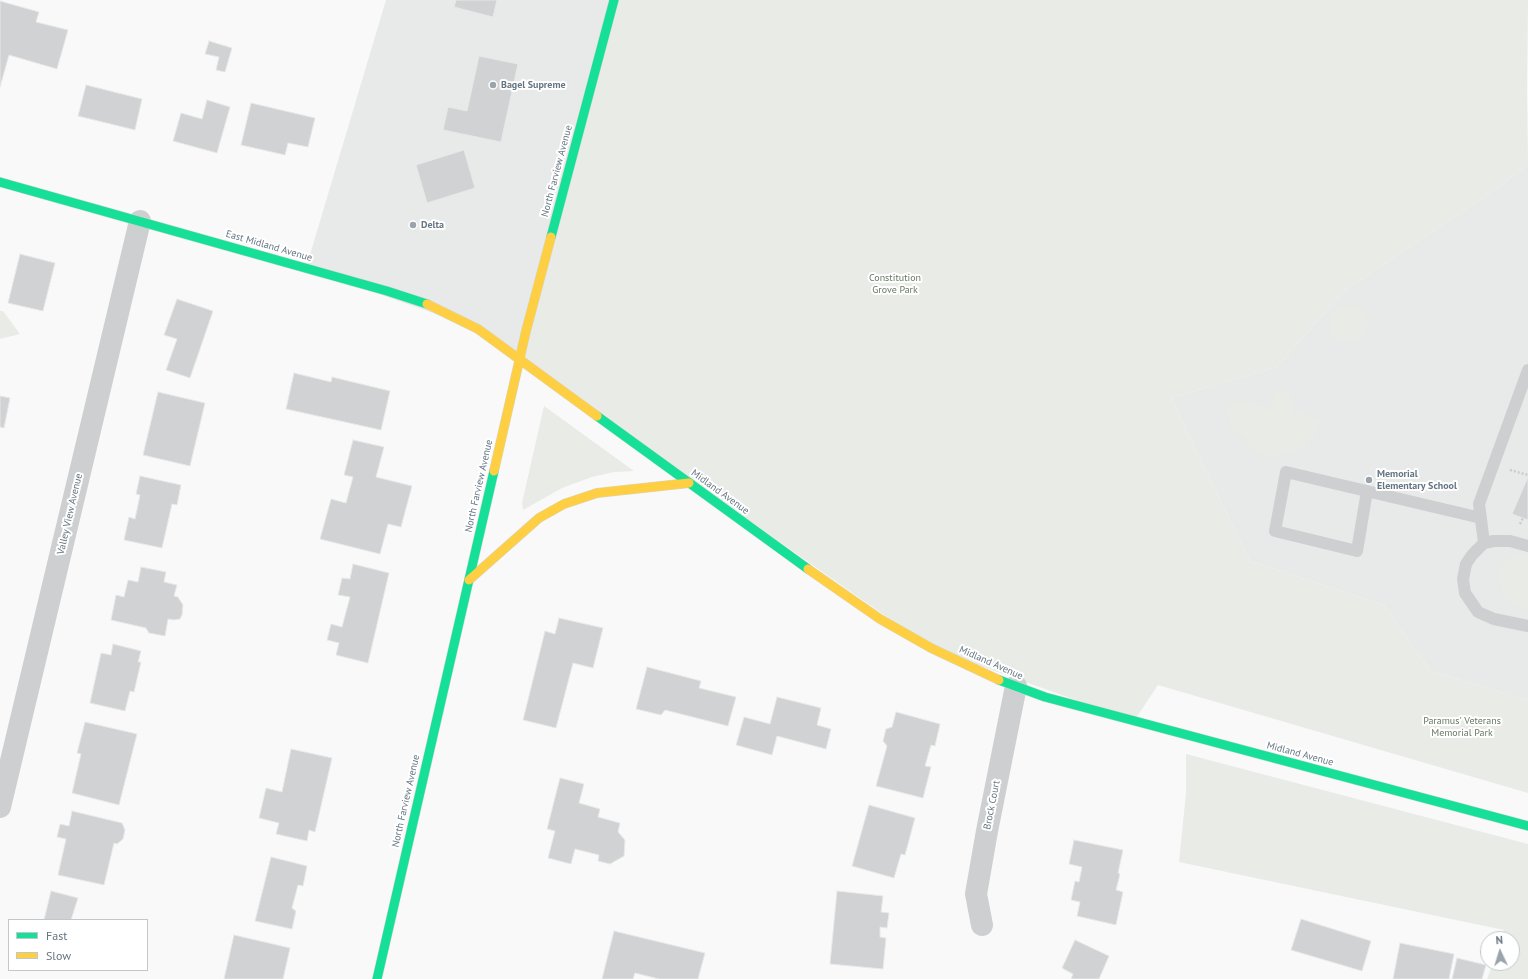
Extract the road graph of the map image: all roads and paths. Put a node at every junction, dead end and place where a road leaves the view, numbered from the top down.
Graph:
1 (614, 0) edge
2 (0, 182) edge
3 (140, 222) junction
4 (520, 360) junction
5 (1528, 370) edge
6 (1507, 469) dead end
7 (1528, 475) edge
8 (689, 483) junction
9 (1367, 491) junction
10 (1480, 518) junction
11 (1484, 543) junction
12 (1528, 546) edge
13 (469, 580) junction
14 (1528, 626) edge
15 (1016, 686) junction
16 (0, 807) edge
17 (1528, 826) edge
18 (982, 925) dead end
19 (377, 979) edge

1 - 4 street, North Farview Avenue
2 - 3 street, East Midland Avenue
3 - 4 street, East Midland Avenue
3 - 16 street, Valley View Avenue
4 - 8 street, Midland Avenue
4 - 13 street, North Farview Avenue
5 - 10 lane
6 - 7 path
8 - 13 street
8 - 15 street, Midland Avenue
9 - 9 lane
9 - 10 lane
10 - 11 lane
11 - 12 lane
11 - 14 lane
13 - 19 street, North Farview Avenue
15 - 17 street, Midland Avenue
15 - 18 street, Brock Court

